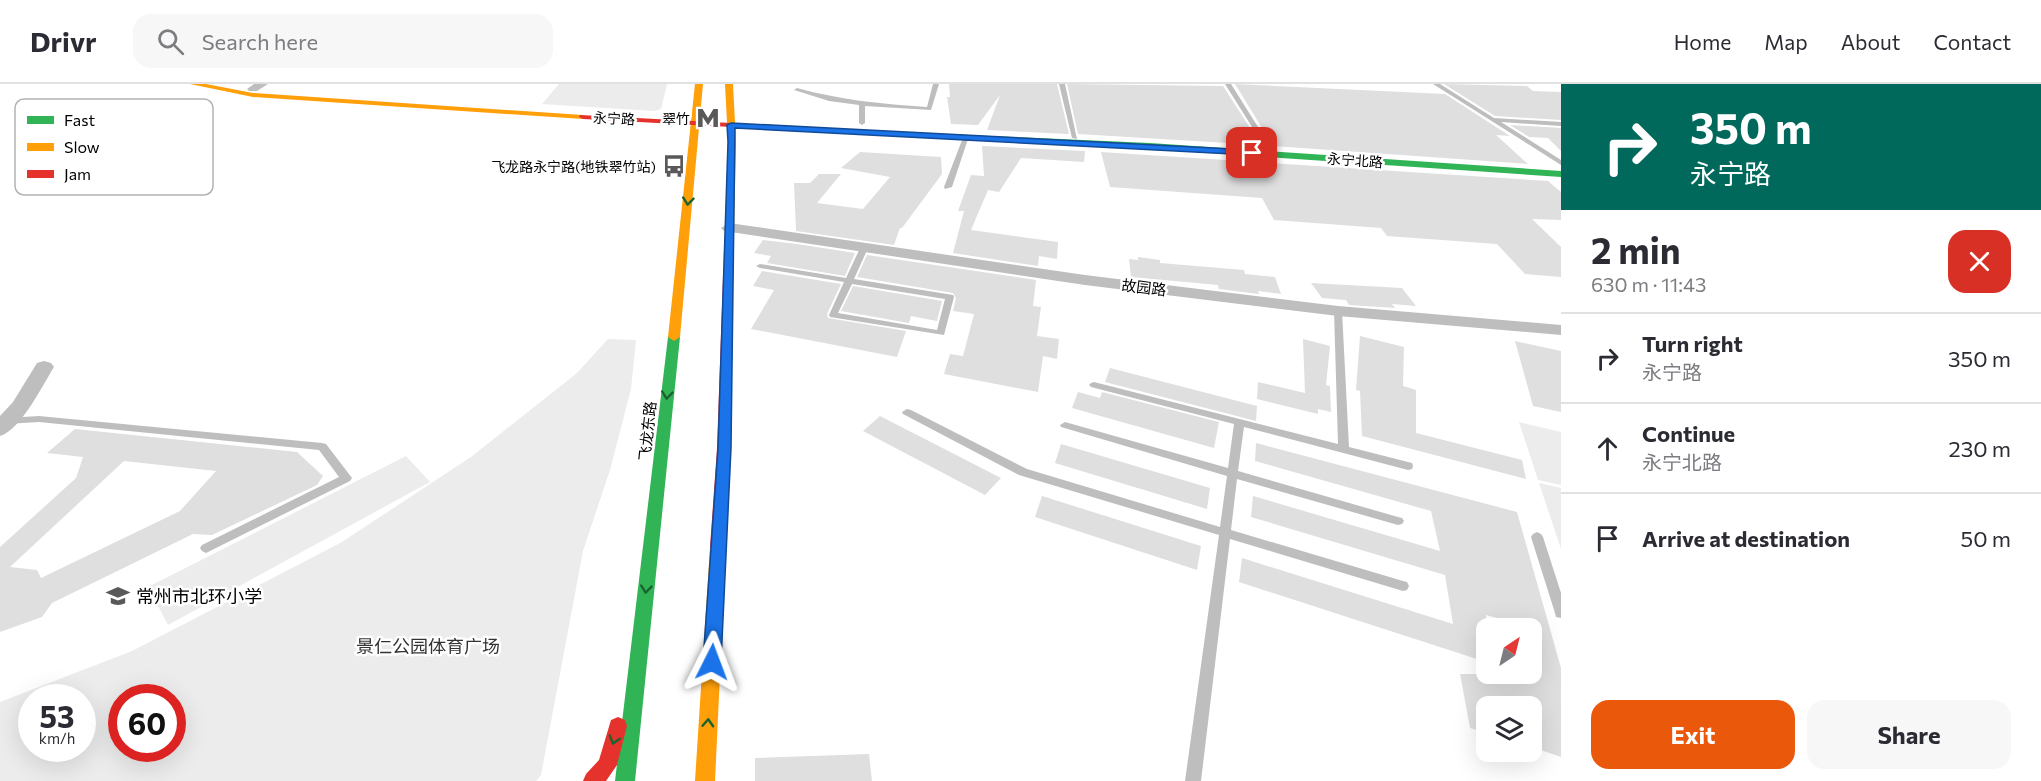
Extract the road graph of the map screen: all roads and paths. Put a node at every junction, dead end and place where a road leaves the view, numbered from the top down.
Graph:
1 (194, 84) edge
2 (223, 84) edge
3 (699, 84) edge
4 (729, 84) edge
5 (936, 84) edge
6 (1062, 84) edge
7 (1228, 84) edge
8 (1436, 84) edge
9 (257, 87) edge
10 (797, 90) dead end
11 (862, 104) junction
12 (696, 118) junction
13 (1490, 119) junction
14 (730, 121) junction
15 (862, 123) junction
16 (1561, 124) edge
17 (966, 136) junction
18 (1075, 138) junction
19 (1150, 146) junction
20 (1272, 154) junction
21 (1561, 163) edge
22 (1561, 174) edge
23 (948, 187) dead end
24 (729, 228) junction
25 (864, 248) junction
26 (760, 266) dead end
27 (849, 280) junction
28 (1338, 311) junction
29 (1561, 330) edge
30 (44, 367) dead end
31 (1094, 385) dead end
32 (907, 412) dead end
33 (1239, 423) junction
34 (3, 425) edge
35 (1065, 425) dead end
36 (1344, 450) junction
37 (1408, 466) dead end
38 (1233, 474) junction
39 (1398, 521) dead end
40 (1226, 534) junction
41 (1537, 537) dead end
42 (206, 548) dead end
43 (1403, 586) dead end
44 (1561, 613) edge
45 (638, 664) junction
46 (593, 781) edge
47 (625, 781) edge
48 (705, 781) edge
49 (1193, 781) edge

1 - 12 main road, 永宁路
2 - 9 main road, 永宁路
3 - 12 main road, 飞龙东路
4 - 14 main road
5 - 11 lane
6 - 18 lane
7 - 20 lane
8 - 13 lane
9 - 12 main road, 永宁路
10 - 11 lane
11 - 15 lane
12 - 14 main road, 永宁路
12 -> 45 main road, 飞龙东路
13 - 16 lane
13 - 21 lane
14 - 15 main road, 永宁路
14 - 17 main road, 永宁路
14 - 24 main road
15 - 18 main road, 永宁路
17 - 19 main road, 永宁路
17 - 23 lane
18 - 19 main road, 永宁路
19 - 20 main road, 永宁北路
20 - 22 main road, 永宁北路
24 - 25 street, 故园路
48 -> 24 main road
25 - 27 lane
25 - 28 street, 故园路
26 - 27 lane
27 - 27 lane
28 - 29 street, 故园路
28 - 36 lane
30 - 34 street
31 - 33 lane
32 - 40 lane
33 - 36 lane
33 - 38 lane
34 - 42 lane
35 - 38 lane
36 - 37 lane
38 - 39 lane
38 - 40 lane
40 - 43 lane
40 - 49 lane
41 - 44 lane
45 -> 46 main road
45 - 47 main road, 飞龙东路

